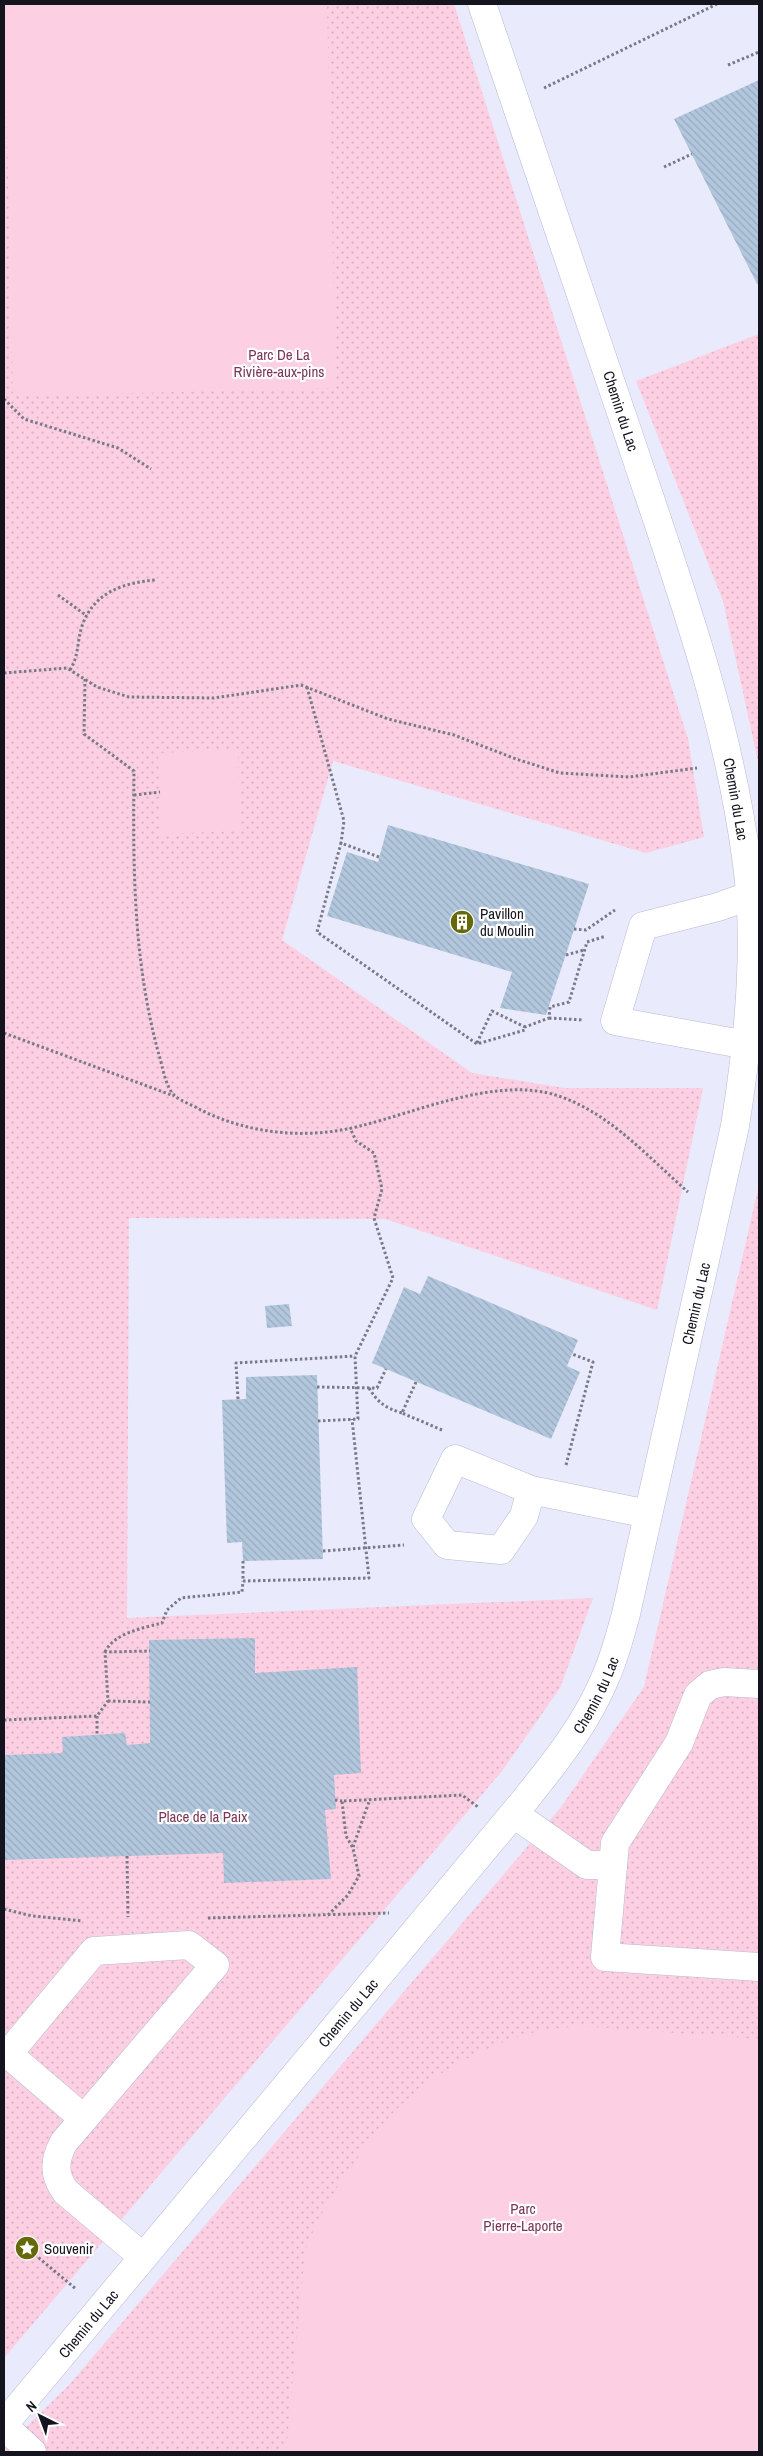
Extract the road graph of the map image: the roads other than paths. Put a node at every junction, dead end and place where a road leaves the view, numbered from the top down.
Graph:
1 (482, 4) edge
2 (749, 896) junction
3 (747, 1045) junction
4 (531, 1490) junction
5 (648, 1514) junction
6 (759, 1684) edge
7 (514, 1814) junction
8 (613, 1865) junction
9 (759, 1967) edge
10 (84, 2119) junction
11 (143, 2258) junction
12 (4, 2425) edge
13 (32, 2452) edge

1 - 2 street, Chemin du Lac
2 - 3 street, Chemin du Lac
2 - 3 street
3 - 5 street, Chemin du Lac
4 - 4 street
4 - 5 street
5 - 7 street, Chemin du Lac
6 - 8 street
7 - 8 street
7 - 11 street, Chemin du Lac
8 - 9 street
10 - 10 street
10 - 11 street
11 - 12 street, Chemin du Lac
12 - 13 street

